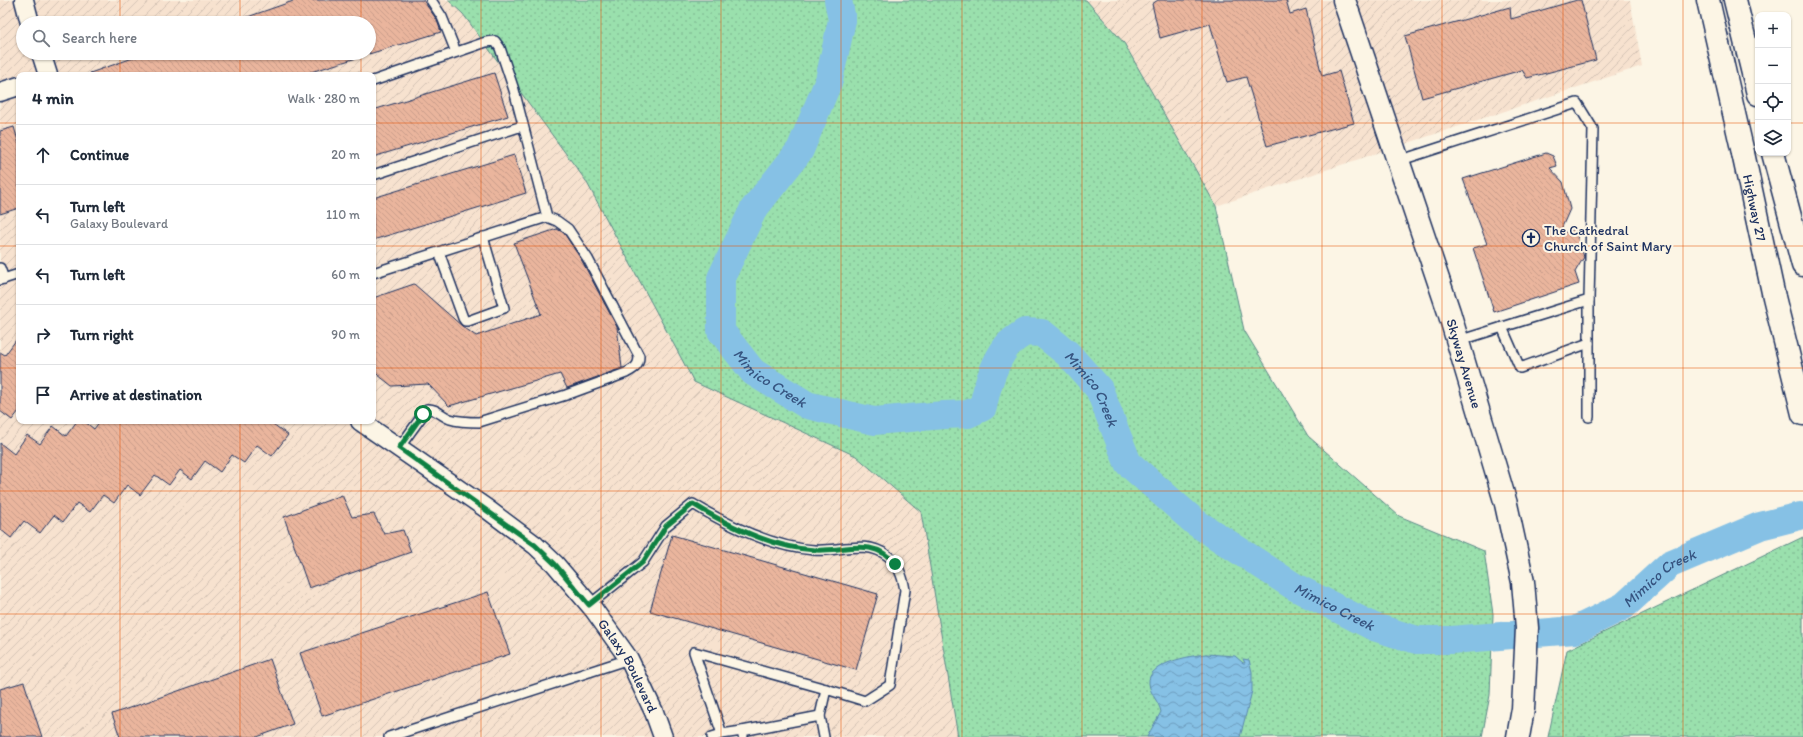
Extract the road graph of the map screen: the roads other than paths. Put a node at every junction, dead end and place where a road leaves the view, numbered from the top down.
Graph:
1 (24, 0) edge
2 (431, 0) edge
3 (1344, 0) edge
4 (1708, 0) edge
5 (1735, 0) edge
6 (28, 16) edge
7 (456, 52) junction
8 (43, 60) edge
9 (47, 72) edge
10 (376, 80) edge
11 (1756, 84) edge
12 (16, 87) edge
13 (0, 92) edge
14 (522, 126) junction
15 (1774, 156) edge
16 (1398, 161) junction
17 (376, 174) edge
18 (547, 217) junction
19 (483, 238) junction
20 (439, 252) junction
21 (1803, 265) edge
22 (0, 268) edge
23 (376, 272) edge
24 (16, 275) edge
25 (2, 280) edge
26 (1589, 300) junction
27 (1502, 327) junction
28 (1458, 341) junction
29 (1589, 343) junction
30 (1803, 414) edge
31 (1589, 418) dead end
32 (364, 424) edge
33 (399, 448) junction
34 (589, 605) junction
35 (629, 659) junction
36 (826, 689) junction
37 (820, 716) junction
38 (722, 734) junction
39 (743, 734) edge
40 (389, 737) edge
41 (663, 737) edge
42 (712, 737) edge
43 (824, 737) edge
44 (1518, 737) edge

1 - 6 street
2 - 7 lane
3 - 16 main road, Skyway Avenue
4 - 30 main road, Highway 27
5 - 11 main road
7 - 10 lane
7 - 14 lane
8 - 9 street
12 - 13 street
14 - 17 lane
14 - 18 lane
15 - 21 main road
16 - 26 lane
16 - 28 main road, Skyway Avenue
18 - 19 lane
18 - 33 lane
19 - 20 lane
19 - 20 lane
20 - 23 lane
22 - 25 lane
24 - 25 lane
26 - 27 lane
26 - 29 lane
27 - 28 lane
27 - 29 lane
28 - 44 main road, Skyway Avenue
29 - 31 lane
32 - 33 street, Galaxy Boulevard
33 - 34 street, Galaxy Boulevard
34 - 35 street, Galaxy Boulevard
34 - 36 lane
35 - 40 lane
35 - 41 street, Galaxy Boulevard
36 - 37 lane
36 - 38 lane
37 - 39 lane
37 - 43 lane
38 - 39 lane
38 - 42 lane

